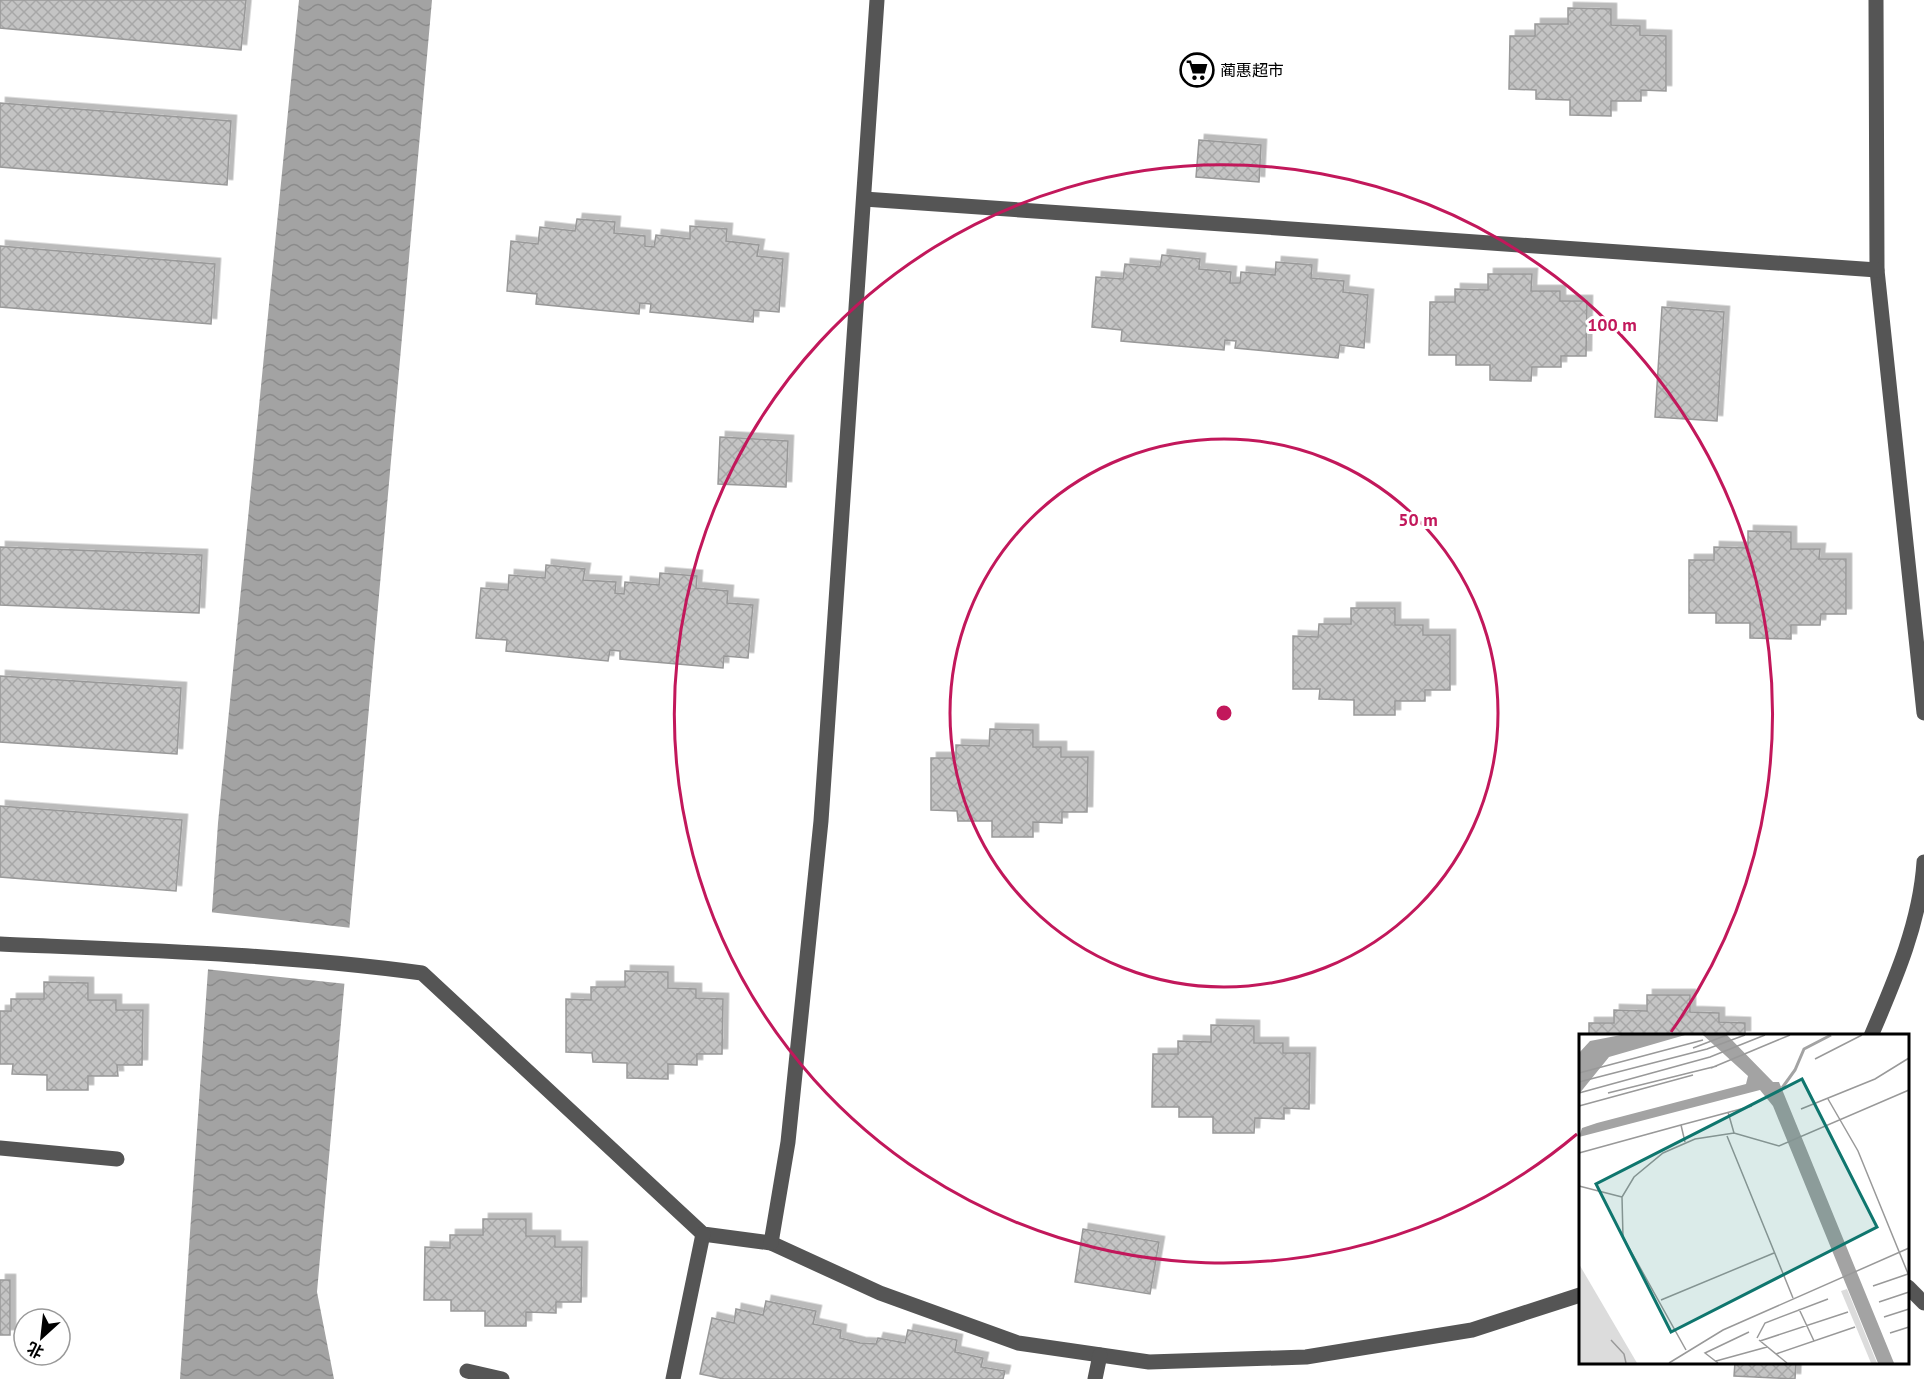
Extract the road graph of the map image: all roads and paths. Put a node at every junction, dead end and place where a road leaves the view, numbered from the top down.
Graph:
1 (877, 0) edge
2 (1876, 0) edge
3 (864, 199) junction
4 (1877, 270) junction
5 (1924, 713) edge
6 (1924, 862) edge
7 (0, 944) edge
8 (1871, 1034) edge
9 (0, 1148) edge
10 (117, 1159) dead end
11 (702, 1234) junction
12 (771, 1243) junction
13 (1909, 1288) edge
14 (1579, 1296) edge
15 (1924, 1303) edge
16 (1100, 1355) junction
17 (467, 1371) dead end
18 (502, 1379) edge
19 (673, 1379) edge
20 (1095, 1379) edge

1 - 3 lane
2 - 4 lane
3 - 4 lane
3 - 12 lane
4 - 5 lane
6 - 8 lane
7 - 11 lane
9 - 10 lane
11 - 12 lane
11 - 19 lane
12 - 16 lane
13 - 15 lane
14 - 16 lane
16 - 20 lane
17 - 18 lane

